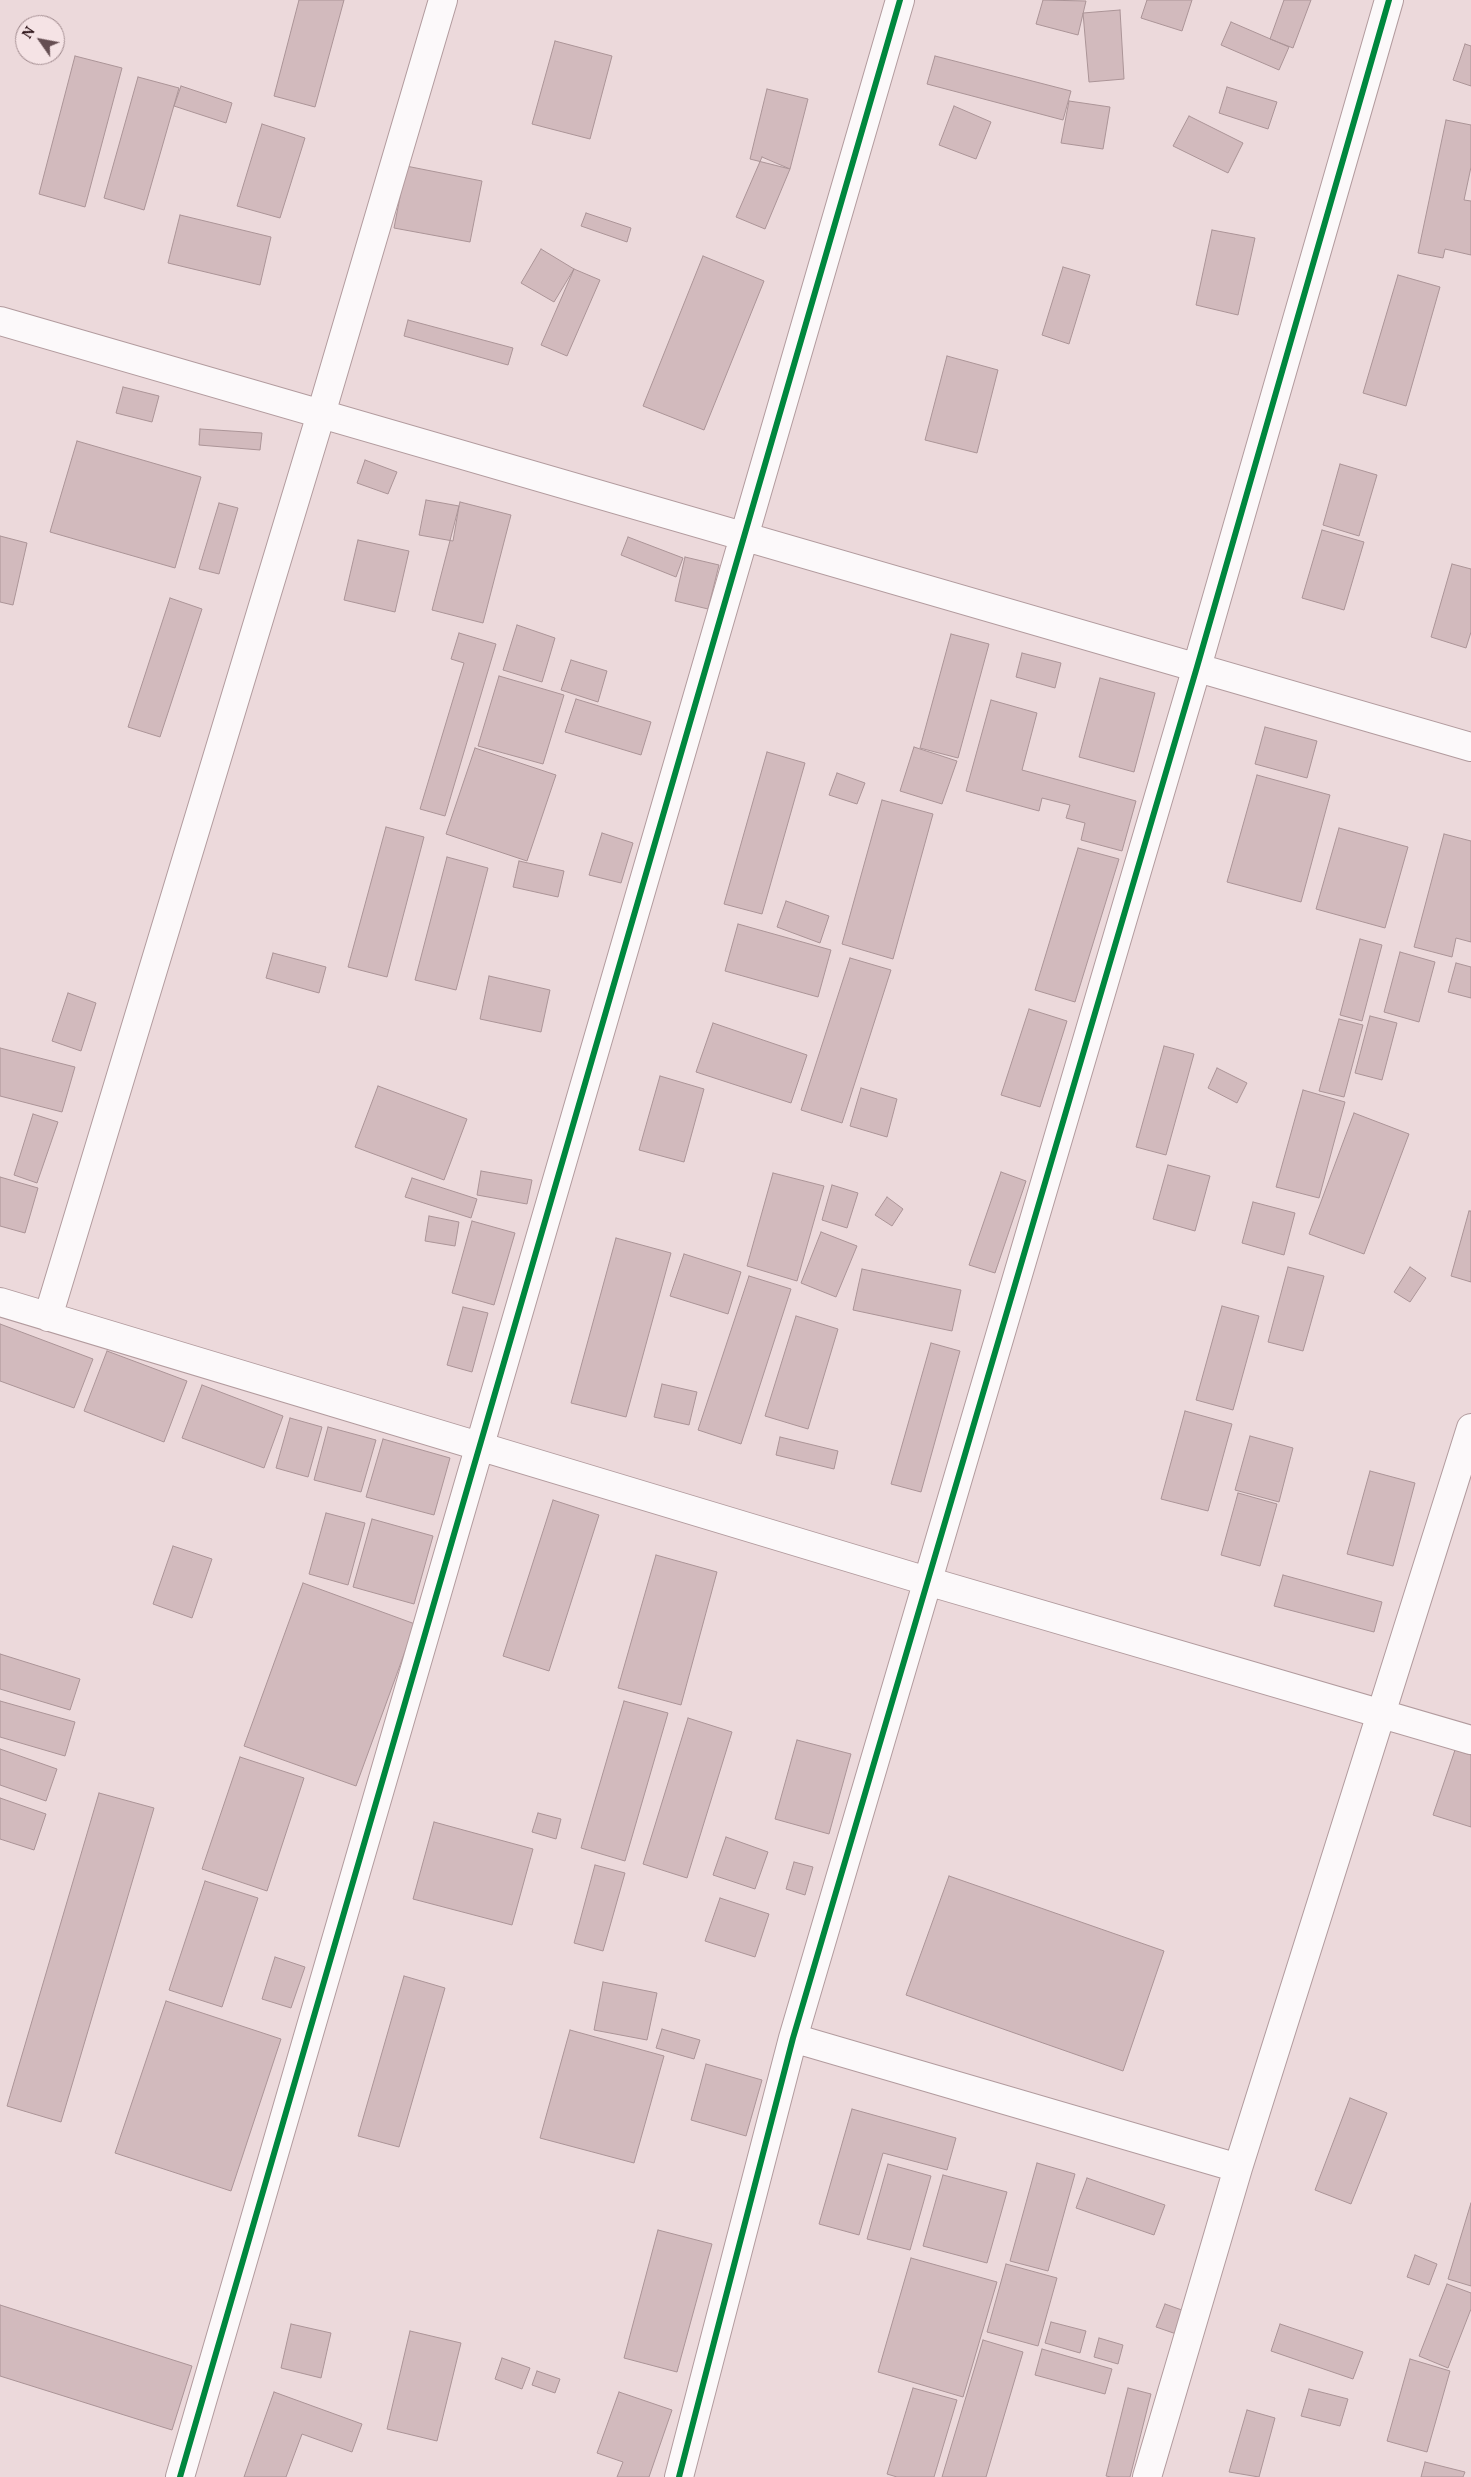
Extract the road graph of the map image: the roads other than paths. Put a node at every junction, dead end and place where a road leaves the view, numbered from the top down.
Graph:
1 (443, 0) edge
2 (900, 0) edge
3 (1389, 0) edge
4 (0, 321) edge
5 (321, 414) junction
6 (744, 537) junction
7 (1197, 668) junction
8 (1471, 747) edge
9 (0, 1302) edge
10 (48, 1317) junction
11 (1471, 1428) edge
12 (481, 1446) junction
13 (927, 1581) junction
14 (1381, 1713) junction
15 (1471, 1740) edge
16 (793, 2038) junction
17 (1238, 2168) junction
18 (180, 2477) edge
19 (680, 2477) edge
20 (1147, 2477) edge

1 - 5 street
2 - 6 street
3 - 7 street
4 - 5 street
5 - 6 street
5 - 10 street
6 - 7 street
6 - 12 street
7 - 8 street
7 - 13 street
9 - 10 street
10 - 12 street
11 - 14 street
12 - 13 street
12 - 18 street
13 - 14 street
13 - 16 street
14 - 15 street
14 - 17 street
16 - 17 street
16 - 19 street
17 - 20 street

